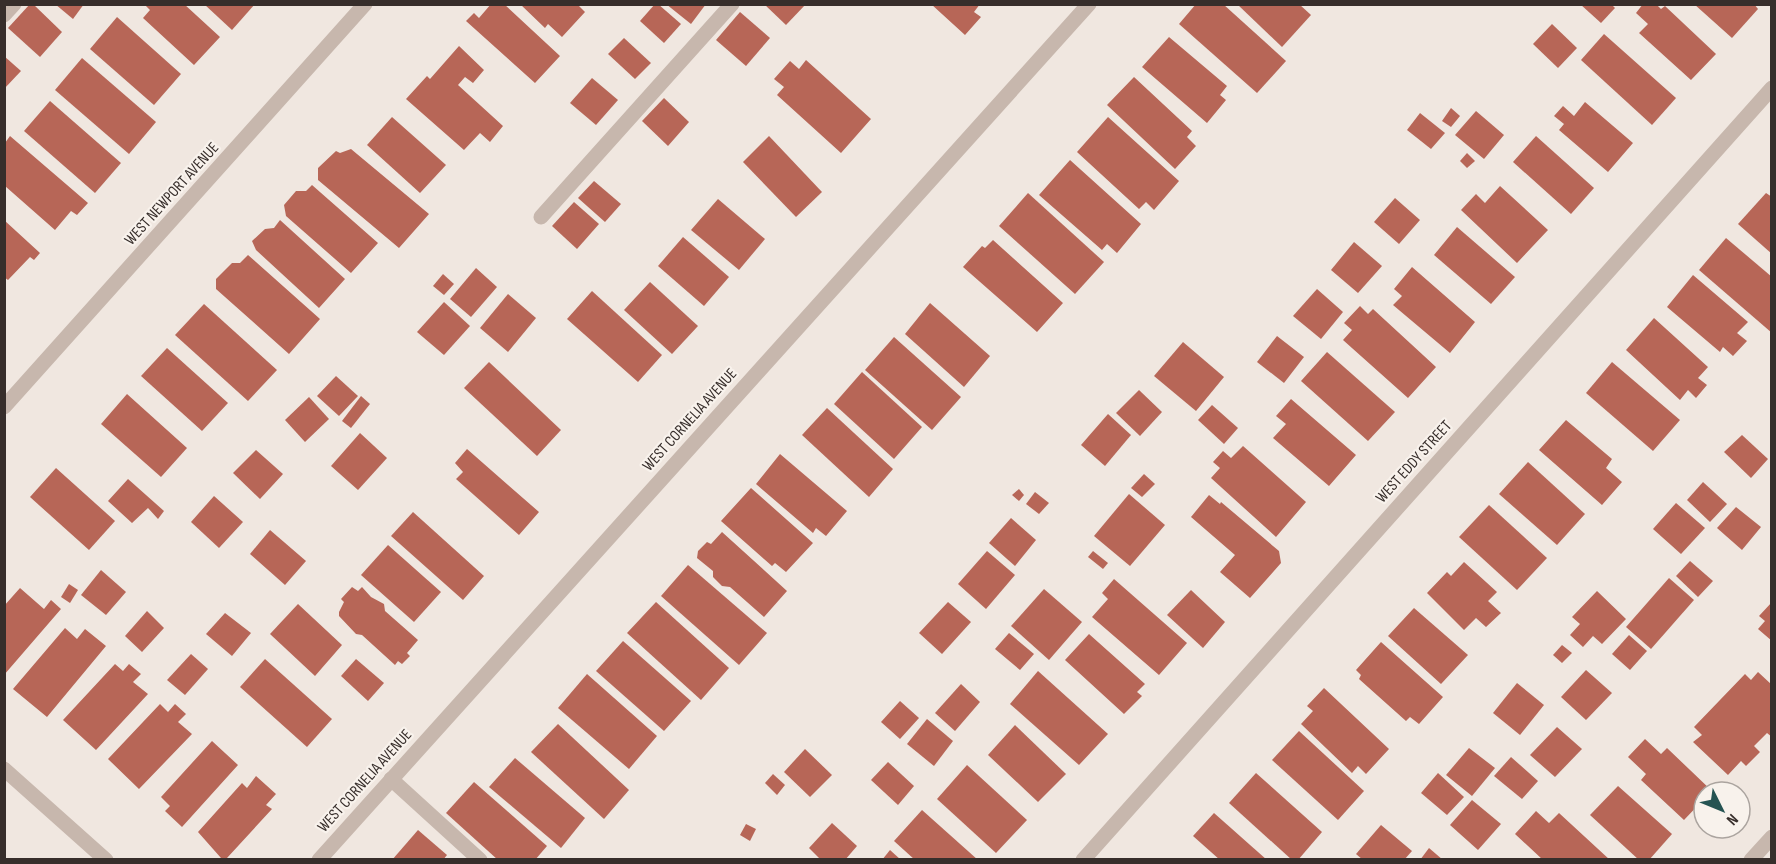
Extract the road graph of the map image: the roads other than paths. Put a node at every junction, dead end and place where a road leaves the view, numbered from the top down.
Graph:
1 (14, 4) edge
2 (365, 4) edge
3 (732, 4) edge
4 (1089, 4) edge
5 (4, 15) edge
6 (1772, 88) edge
7 (541, 217) dead end
8 (4, 407) edge
9 (4, 769) edge
10 (391, 779) junction
11 (1772, 837) edge
12 (106, 860) edge
13 (319, 860) edge
14 (480, 860) edge
15 (1083, 860) edge
16 (1751, 860) edge

1 - 5 street
2 - 8 street, WEST NEWPORT AVENUE
3 - 7 street
4 - 10 street, WEST CORNELIA AVENUE
6 - 15 street, WEST EDDY STREET
9 - 12 street
10 - 13 street, WEST CORNELIA AVENUE
10 - 14 street
11 - 16 street

